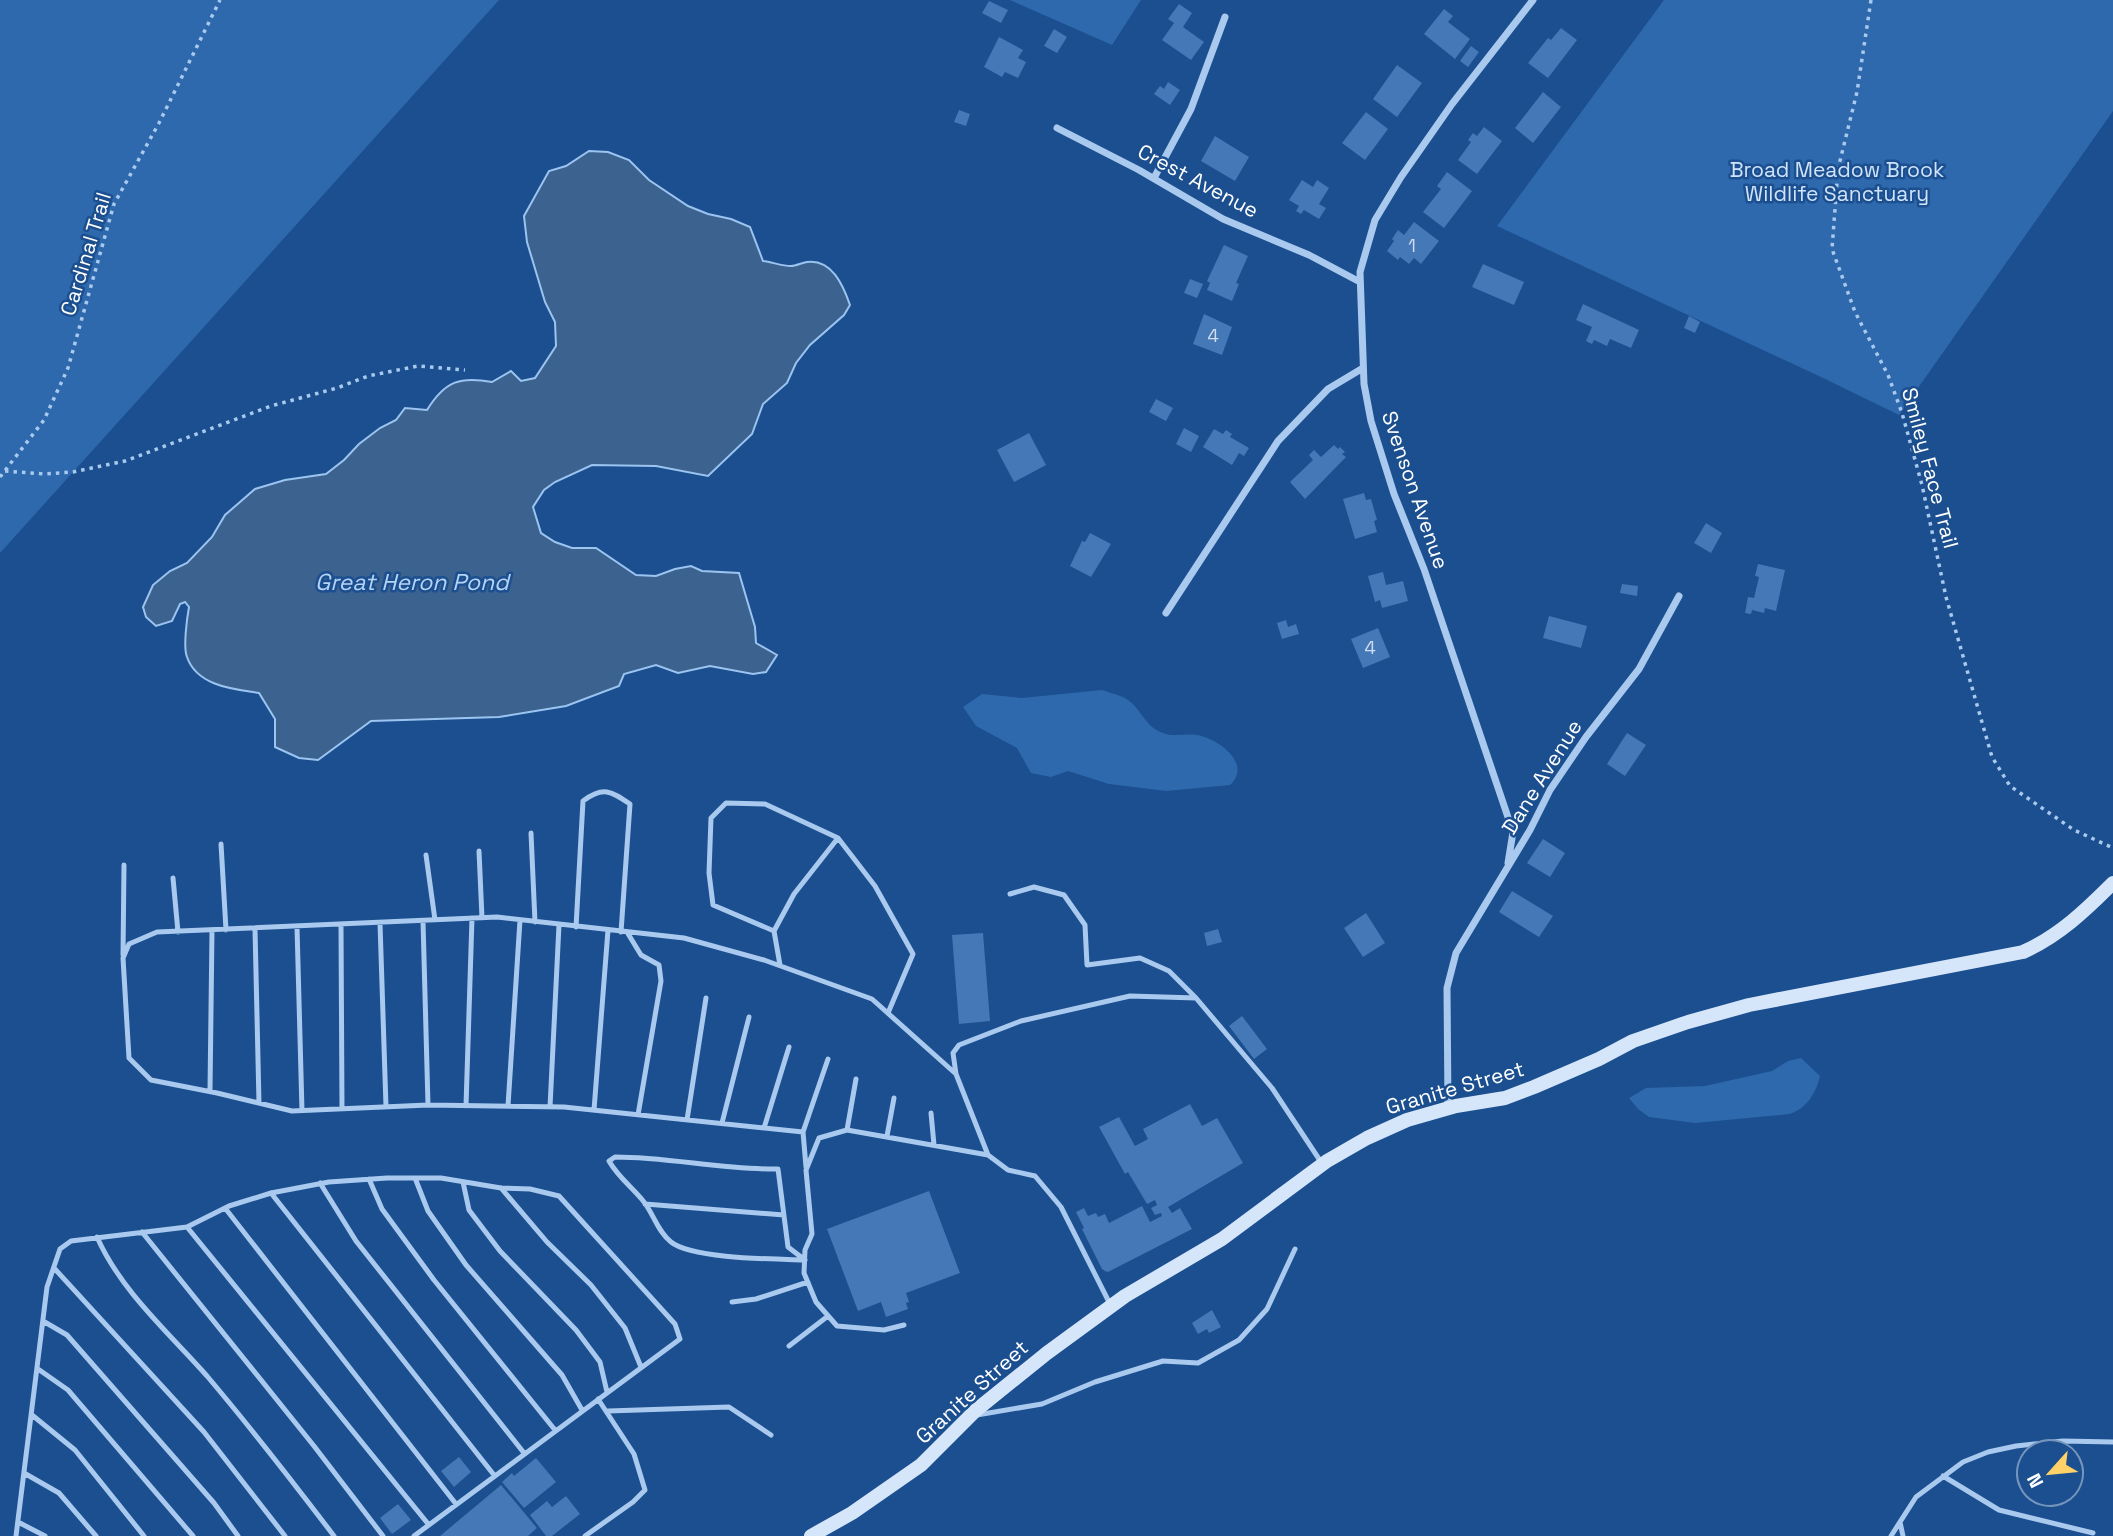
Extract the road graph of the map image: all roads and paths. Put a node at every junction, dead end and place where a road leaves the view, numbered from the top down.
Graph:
1 (220, 0) edge
2 (1534, 0) edge
3 (1871, 0) edge
4 (1225, 17) dead end
5 (1057, 128) dead end
6 (1154, 178) junction
7 (1360, 282) junction
8 (1363, 368) junction
9 (465, 370) dead end
10 (5, 471) junction
11 (0, 477) edge
12 (1679, 596) dead end
13 (1166, 613) dead end
14 (531, 833) dead end
15 (838, 838) junction
16 (221, 844) dead end
17 (2113, 848) edge
18 (479, 851) dead end
19 (426, 855) dead end
20 (1508, 863) junction
21 (124, 864) dead end
22 (173, 878) dead end
23 (2113, 883) edge
24 (1010, 894) dead end
25 (472, 918) junction
26 (482, 918) junction
27 (435, 920) junction
28 (520, 920) junction
29 (424, 921) junction
30 (535, 922) junction
31 (380, 923) junction
32 (341, 925) junction
33 (559, 925) junction
34 (297, 927) junction
35 (576, 927) junction
36 (255, 929) junction
37 (212, 930) junction
38 (226, 930) junction
39 (608, 930) junction
40 (774, 931) junction
41 (178, 932) junction
42 (624, 932) junction
43 (123, 958) junction
44 (780, 965) junction
45 (706, 998) dead end
46 (1196, 998) junction
47 (888, 1013) junction
48 (750, 1017) dead end
49 (789, 1046) dead end
50 (828, 1059) dead end
51 (956, 1074) junction
52 (856, 1079) dead end
53 (209, 1091) junction
54 (894, 1098) dead end
55 (260, 1103) junction
56 (428, 1105) junction
57 (466, 1106) junction
58 (508, 1106) junction
59 (386, 1107) junction
60 (550, 1107) junction
61 (1448, 1108) junction
62 (342, 1109) junction
63 (594, 1110) junction
64 (302, 1111) junction
65 (931, 1113) dead end
66 (638, 1115) junction
67 (687, 1119) junction
68 (722, 1123) junction
69 (764, 1128) junction
70 (847, 1130) junction
71 (803, 1132) junction
72 (887, 1136) junction
73 (934, 1145) junction
74 (988, 1155) junction
75 (1322, 1165) junction
76 (806, 1170) junction
77 (415, 1178) junction
78 (369, 1179) junction
79 (463, 1182) junction
80 (320, 1183) junction
81 (501, 1188) junction
82 (271, 1193) junction
83 (645, 1204) junction
84 (225, 1208) junction
85 (784, 1215) junction
86 (187, 1227) junction
87 (142, 1232) junction
88 (97, 1237) junction
89 (1295, 1249) dead end
90 (805, 1260) junction
91 (54, 1268) junction
92 (808, 1282) junction
93 (732, 1302) dead end
94 (1111, 1306) junction
95 (828, 1316) junction
96 (43, 1321) junction
97 (904, 1325) dead end
98 (789, 1346) dead end
99 (641, 1367) junction
100 (38, 1369) junction
101 (607, 1392) junction
102 (598, 1399) junction
103 (582, 1410) junction
104 (607, 1411) junction
105 (32, 1415) junction
106 (970, 1416) junction
107 (555, 1430) junction
108 (771, 1435) dead end
109 (2113, 1442) edge
110 (524, 1453) junction
111 (24, 1473) junction
112 (494, 1475) junction
113 (1943, 1476) junction
114 (456, 1504) junction
115 (18, 1522) junction
116 (1900, 1522) junction
117 (429, 1525) junction
118 (2093, 1533) dead end
119 (16, 1536) edge
120 (45, 1536) edge
121 (96, 1536) edge
122 (144, 1536) edge
123 (193, 1536) edge
124 (238, 1536) edge
125 (285, 1536) edge
126 (334, 1536) edge
127 (383, 1536) edge
128 (414, 1536) edge
129 (585, 1536) edge
130 (811, 1536) edge
131 (1891, 1536) edge
132 (1903, 1536) edge

1 - 10 path, Cardinal Trail
2 - 7 street, Svenson Avenue
3 - 17 path, Smiley Face Trail
4 - 6 street
5 - 6 street, Crest Avenue
6 - 7 street, Crest Avenue
7 - 8 street, Svenson Avenue
8 - 13 street
8 - 20 street, Svenson Avenue
9 - 10 path
10 - 11 path, Cardinal Trail
12 - 20 street, Dane Avenue
14 - 30 lane
15 - 40 lane
15 - 40 lane
15 - 47 lane
16 - 38 lane
18 - 26 lane
19 - 27 lane
20 - 61 street, Dane Avenue
21 - 43 lane
22 - 41 lane
23 - 61 street, Granite Street
24 - 46 lane
25 - 26 lane
25 - 27 lane
25 - 57 lane
26 - 28 lane
27 - 29 lane
28 - 30 lane
28 - 58 lane
29 - 31 lane
29 - 56 lane
30 - 33 lane
31 - 32 lane
31 - 59 lane
32 - 34 lane
32 - 62 lane
33 - 35 lane
33 - 60 lane
34 - 36 lane
34 - 64 lane
35 - 39 lane
35 - 42 lane
36 - 38 lane
36 - 55 lane
37 - 38 lane
37 - 41 lane
37 - 53 lane
39 - 42 lane
39 - 63 lane
40 - 44 lane
41 - 43 lane
42 - 44 lane
42 - 66 lane
43 - 53 lane
44 - 47 lane
45 - 67 lane
46 - 51 lane
46 - 75 lane
47 - 51 lane
48 - 68 lane
49 - 69 lane
50 - 71 lane
51 - 74 lane
52 - 70 lane
53 - 55 lane
54 - 72 lane
55 - 64 lane
56 - 57 lane
56 - 59 lane
57 - 58 lane
58 - 60 lane
59 - 62 lane
60 - 63 lane
61 - 75 street, Granite Street
62 - 64 lane
63 - 66 lane
65 - 73 lane
66 - 67 lane
67 - 68 lane
68 - 69 lane
69 - 71 lane
70 - 72 lane
70 - 76 lane
71 - 76 lane
72 - 73 lane
73 - 74 lane
74 - 94 lane
75 - 94 street, Granite Street
76 - 90 lane
77 - 78 lane
77 - 79 lane
77 - 103 lane
78 - 80 lane
78 - 107 lane
79 - 81 lane
79 - 101 lane
80 - 82 lane
80 - 110 lane
81 - 99 lane
81 - 99 lane
82 - 84 lane
82 - 112 lane
83 - 85 lane
83 - 85 lane
83 - 90 lane
84 - 86 lane
84 - 114 lane
85 - 90 lane
86 - 87 lane
86 - 117 lane
87 - 88 lane
87 - 127 lane
88 - 91 lane
88 - 126 lane
89 - 106 lane
90 - 92 lane
91 - 96 lane
91 - 125 lane
92 - 93 lane
92 - 95 lane
94 - 106 street, Granite Street
95 - 97 lane
95 - 98 lane
96 - 100 lane
96 - 124 lane
99 - 101 lane
100 - 105 lane
100 - 123 lane
101 - 102 lane
102 - 103 lane
102 - 104 lane
103 - 107 lane
104 - 108 lane
104 - 129 lane
105 - 111 lane
105 - 122 lane
106 - 130 street, Granite Street
107 - 110 lane
109 - 113 lane
110 - 112 lane
111 - 115 lane
111 - 121 lane
112 - 114 lane
113 - 116 lane
113 - 118 lane
114 - 117 lane
115 - 119 lane
115 - 120 lane
116 - 131 lane
116 - 132 lane
117 - 128 lane

